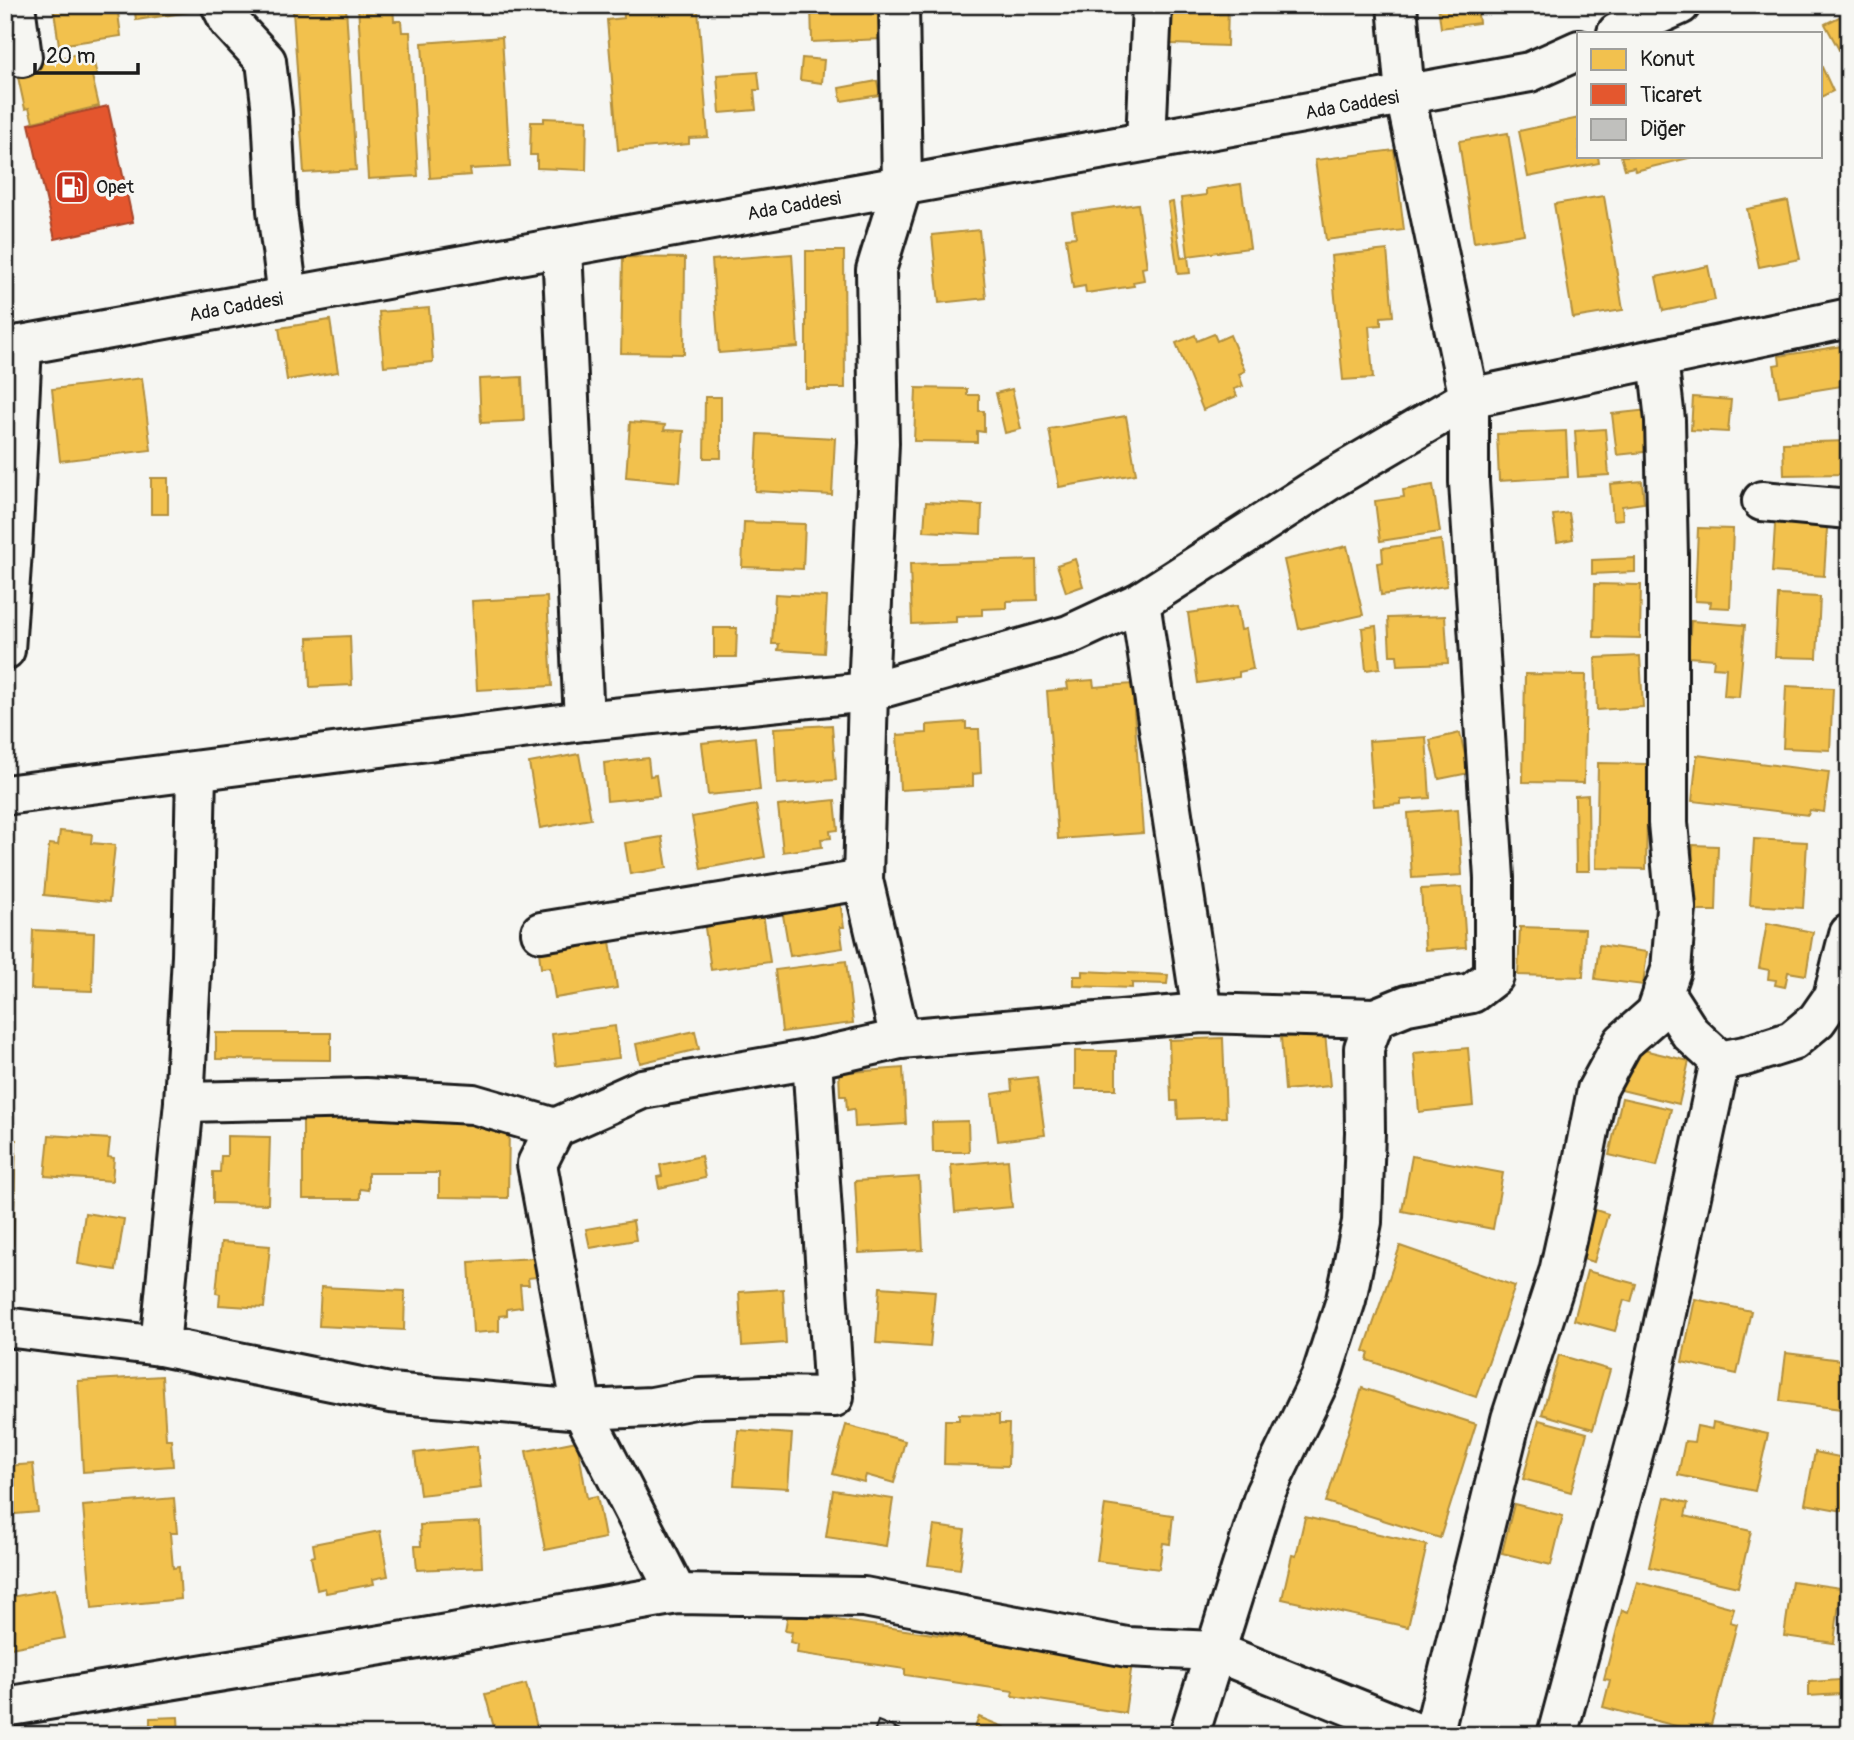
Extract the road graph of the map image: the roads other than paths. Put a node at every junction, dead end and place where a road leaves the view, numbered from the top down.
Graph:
1 (15, 5) edge
2 (221, 5) edge
3 (899, 5) edge
4 (1152, 5) edge
5 (1397, 5) edge
6 (1680, 5) edge
7 (1619, 32) edge
8 (1577, 51) edge
9 (22, 57) dead end
10 (1405, 95) junction
11 (1146, 141) junction
12 (902, 186) junction
13 (562, 248) junction
14 (288, 297) junction
15 (1849, 318) edge
16 (14, 347) edge
17 (1658, 359) junction
18 (1469, 398) junction
19 (1762, 501) dead end
20 (1849, 509) edge
21 (1140, 601) junction
22 (5, 650) edge
23 (868, 692) junction
24 (583, 721) junction
25 (196, 772) junction
26 (5, 795) edge
27 (863, 880) junction
28 (541, 932) dead end
29 (1849, 934) edge
30 (1663, 990) junction
31 (1202, 1013) junction
32 (1375, 1017) junction
33 (900, 1039) junction
34 (812, 1059) junction
35 (1720, 1060) junction
36 (184, 1102) junction
37 (555, 1128) junction
38 (5, 1327) edge
39 (160, 1346) junction
40 (582, 1410) junction
41 (677, 1594) junction
42 (1214, 1651) junction
43 (5, 1707) edge
44 (1188, 1735) edge
45 (1422, 1735) edge
46 (1433, 1735) edge
47 (1557, 1735) edge

1 - 9 street
2 - 14 street
3 - 12 street
4 - 11 street
5 - 10 street
6 - 7 street
8 - 10 street, Ada Caddesi
10 - 11 street, Ada Caddesi
10 - 18 street
11 - 12 street, Ada Caddesi
12 - 13 street, Ada Caddesi
12 - 23 street
13 - 14 street, Ada Caddesi
13 - 24 street
14 - 16 street, Ada Caddesi
15 - 17 street
16 - 22 street
17 - 18 street
17 - 30 street
18 - 21 street
18 - 32 street
19 - 20 street
21 - 23 street
21 - 31 street
23 - 24 street
23 - 27 street
24 - 25 street
25 - 26 street
25 - 36 street
27 - 28 street
27 - 33 street
29 - 35 street
30 - 35 street
30 - 46 street
31 - 32 street
31 - 33 street
32 - 42 street
33 - 34 street
34 - 37 street
34 - 40 street
35 - 47 street
36 - 37 street
36 - 39 street
37 - 40 street
38 - 39 street
39 - 40 street
40 - 41 street
41 - 42 street
41 - 43 street
42 - 44 street
42 - 45 street

